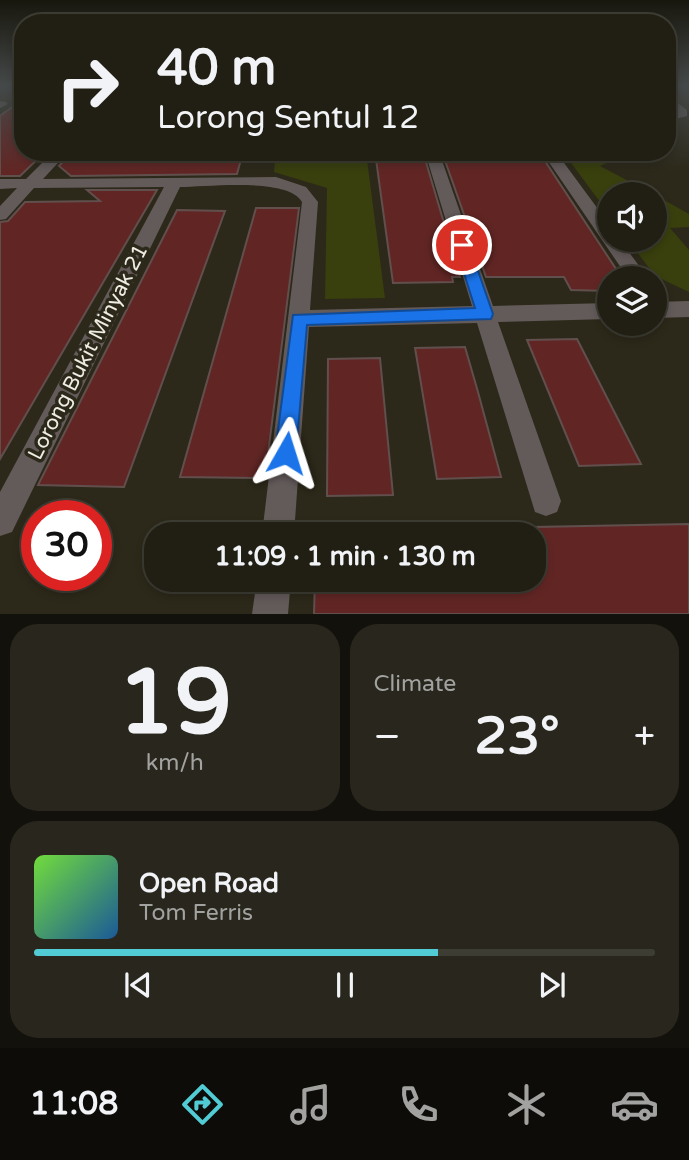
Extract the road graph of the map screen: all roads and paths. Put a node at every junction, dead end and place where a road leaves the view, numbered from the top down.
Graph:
1 (52, 161) edge
2 (435, 161) edge
3 (555, 161) edge
4 (174, 183) junction
5 (0, 184) edge
6 (29, 184) junction
7 (0, 215) edge
8 (597, 220) edge
9 (667, 308) edge
10 (689, 309) edge
11 (597, 312) edge
12 (485, 314) junction
13 (299, 319) junction
14 (546, 500) dead end
15 (1, 521) edge
16 (279, 522) edge
17 (273, 592) edge
18 (270, 614) edge

1 - 6 street
2 - 12 street
3 - 8 street
4 - 6 street
4 - 13 street
4 - 15 street, Lorong Bukit Minyak 21
5 - 6 street
6 - 7 street
9 - 10 street
11 - 12 street
12 - 13 street
12 - 14 street
13 - 16 street
17 - 18 street

